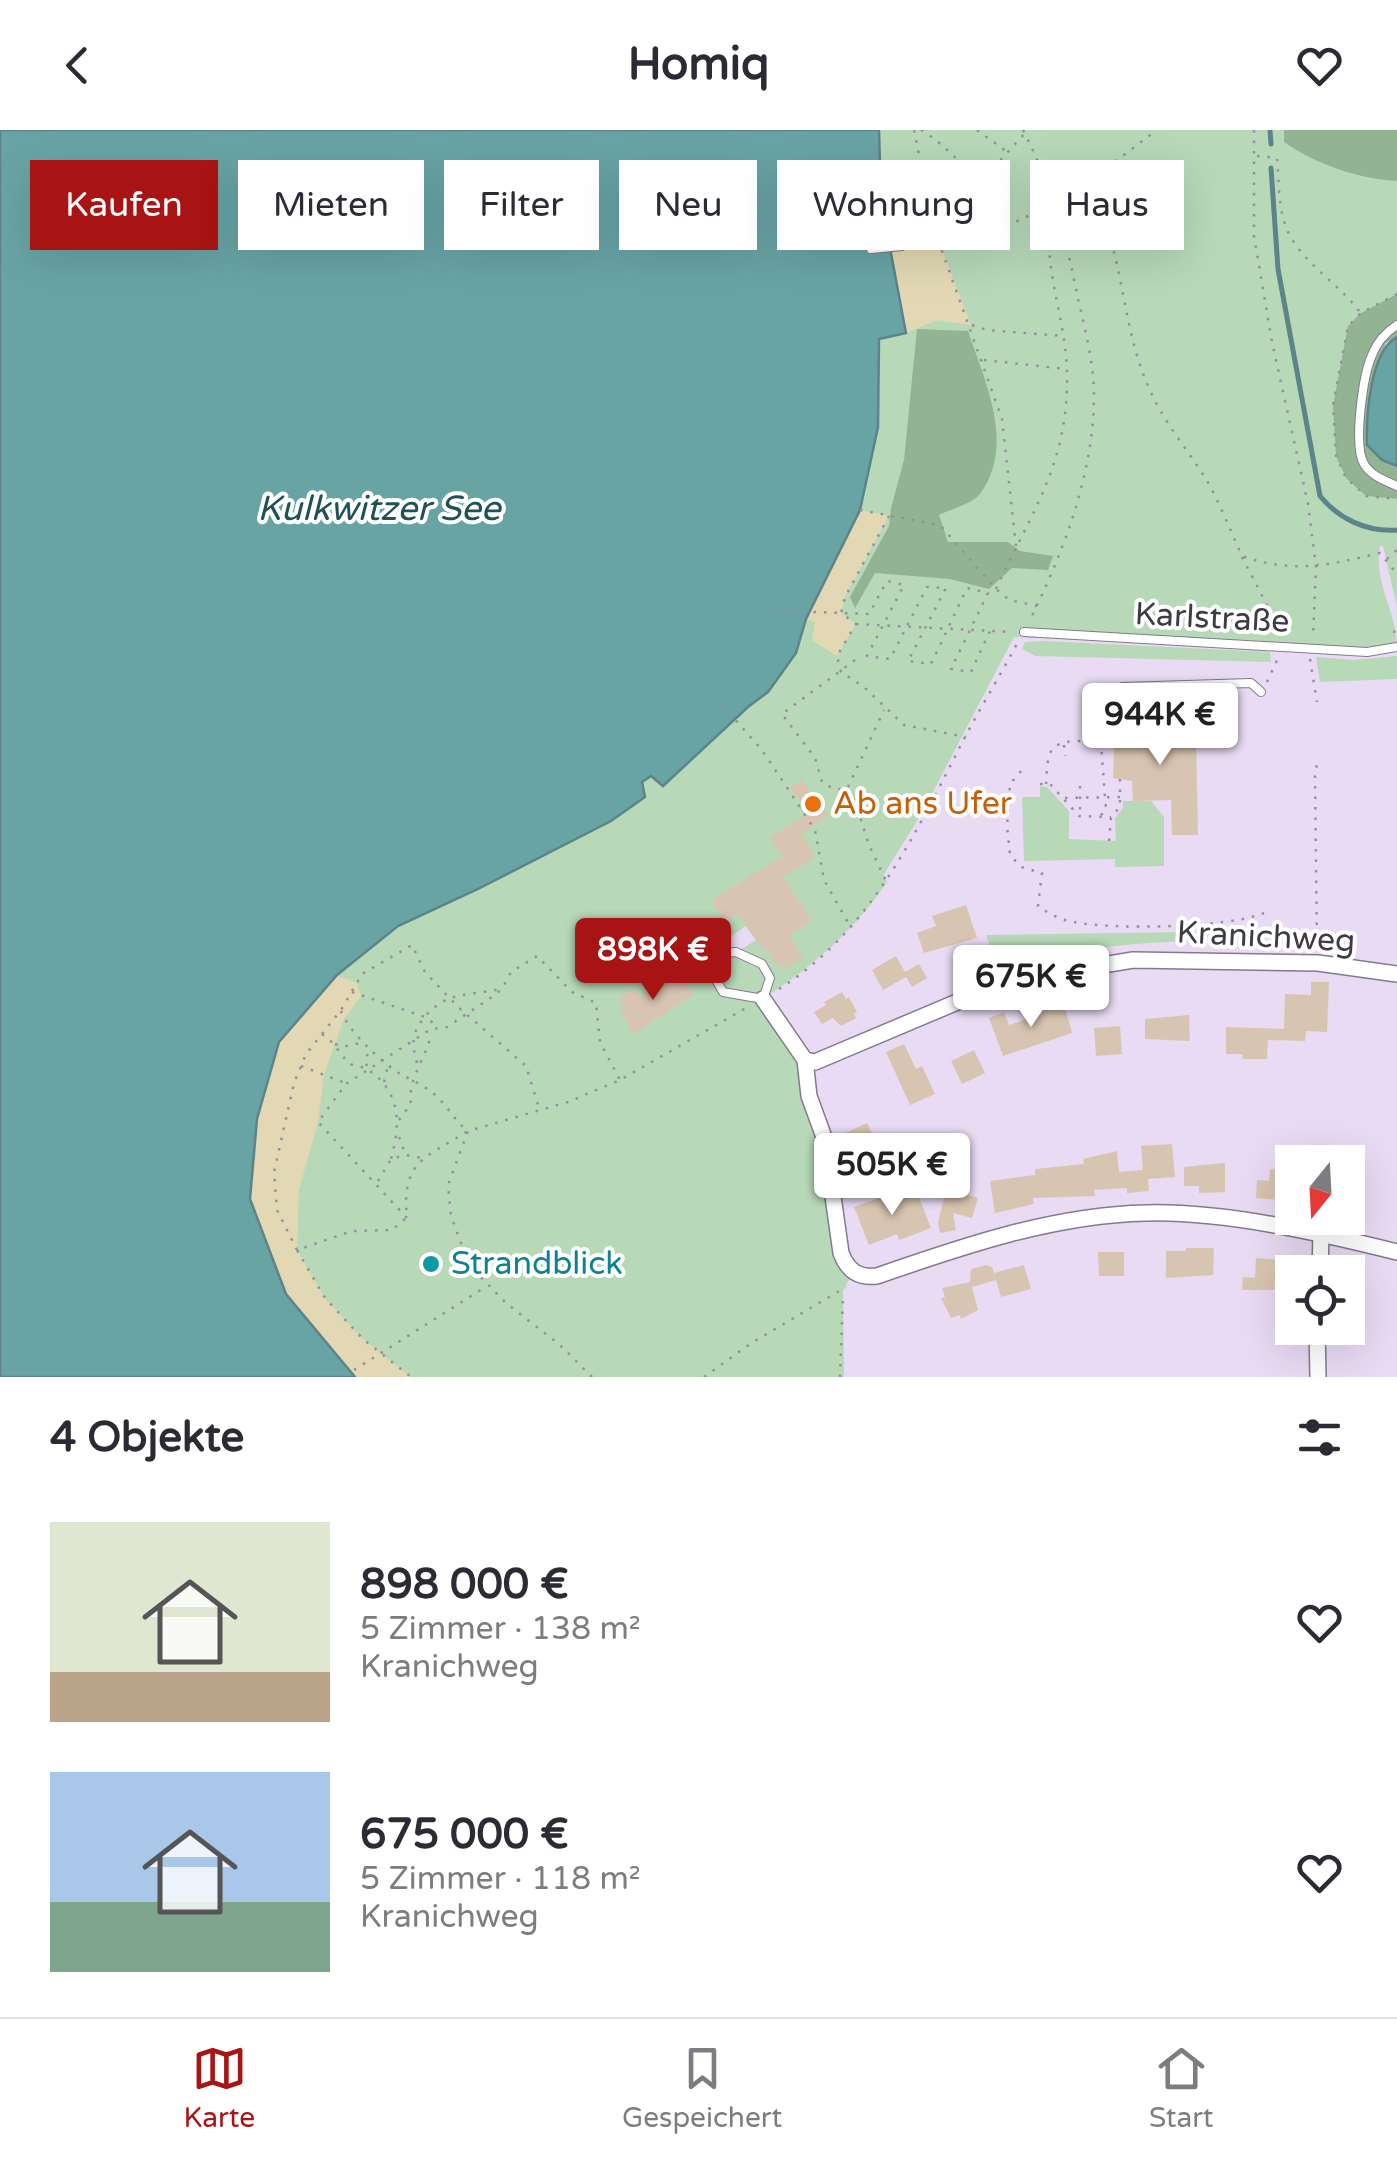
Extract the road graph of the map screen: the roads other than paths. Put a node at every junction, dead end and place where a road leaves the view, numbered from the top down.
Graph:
1 (1397, 325) edge
2 (1397, 486) edge
3 (1024, 632) road end
4 (1397, 645) edge
5 (1261, 692) road end
6 (1122, 721) dead end
7 (1397, 974) edge
8 (763, 999) junction
9 (805, 1060) junction
10 (1275, 1227) edge
11 (1330, 1235) edge
12 (1397, 1252) edge
13 (1318, 1345) edge
14 (1318, 1377) edge

1 - 2 lane
3 - 4 lane, Karlstraße
5 - 6 lane
7 - 9 street, Kranichweg
8 - 8 lane
8 - 9 street
9 - 10 street
11 - 12 street
13 - 14 street

